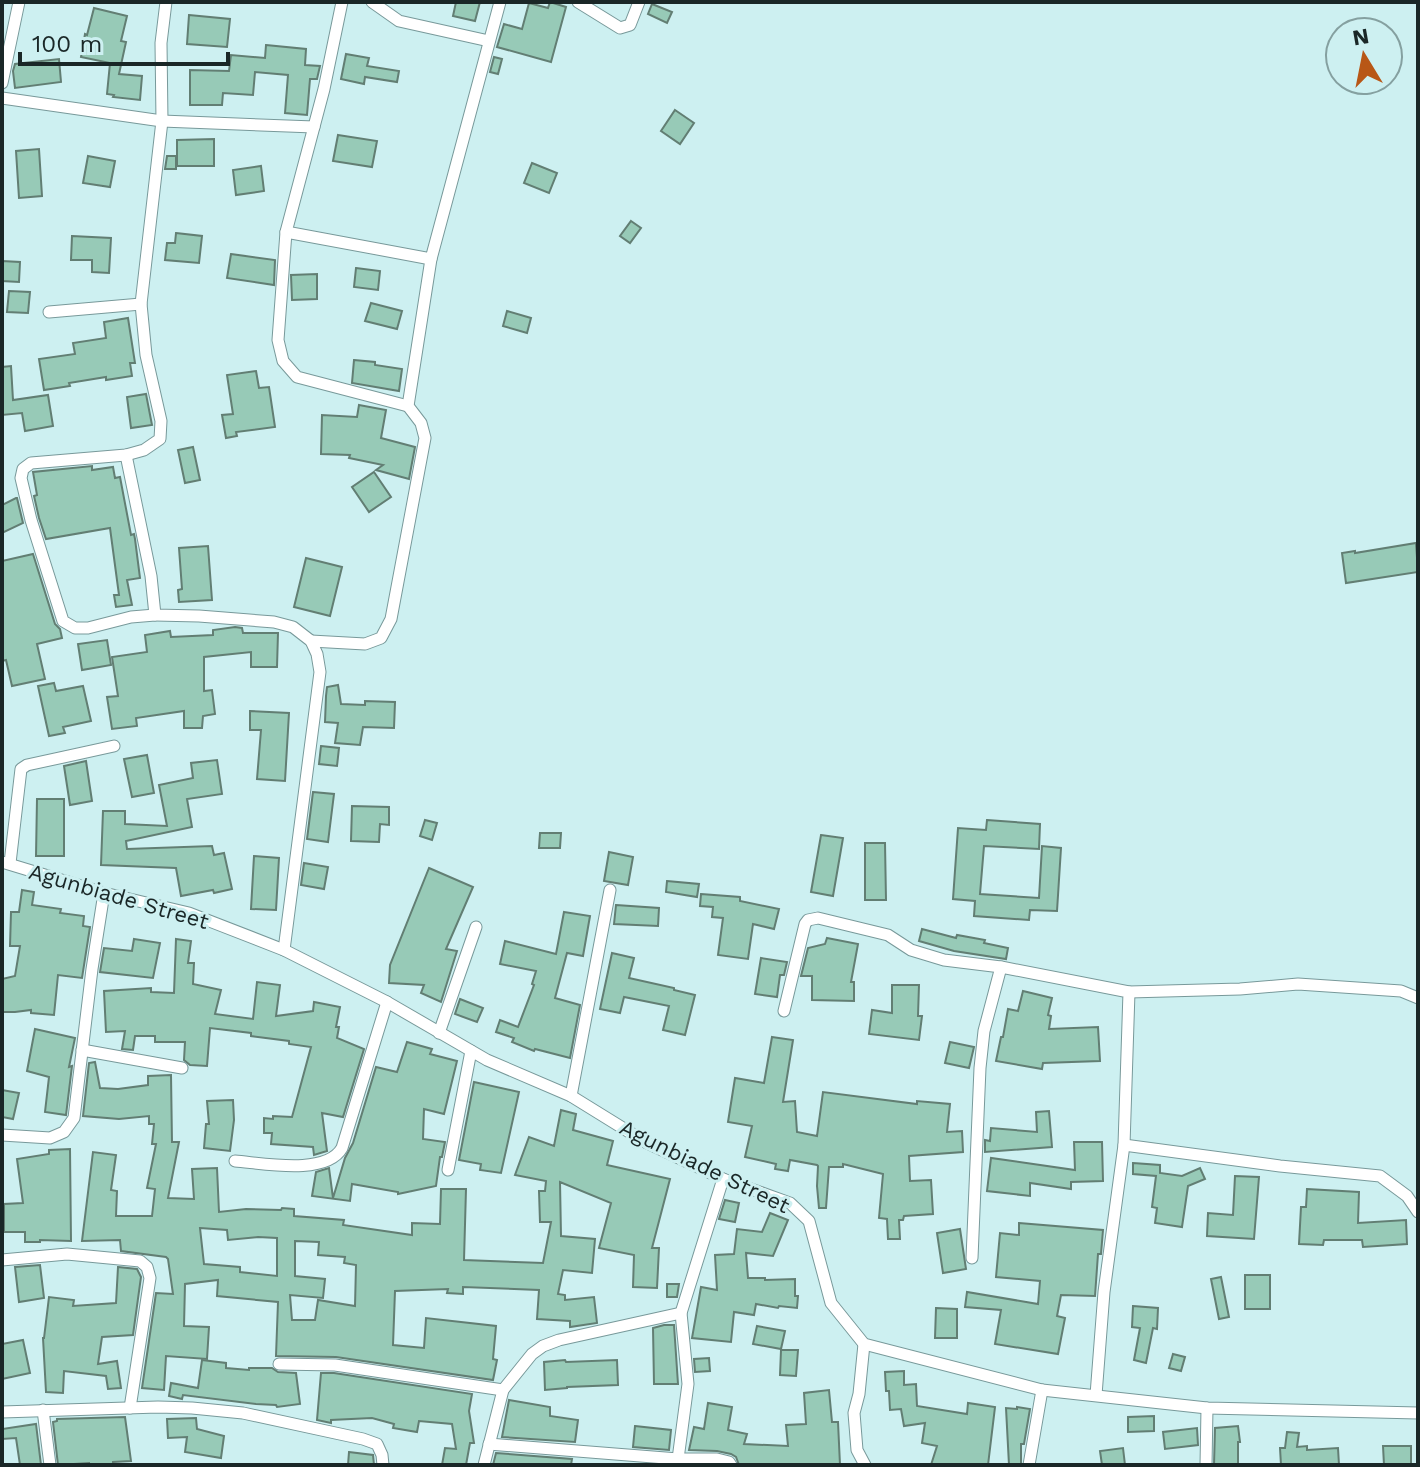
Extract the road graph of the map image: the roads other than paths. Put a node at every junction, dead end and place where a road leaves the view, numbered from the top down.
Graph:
1 (19, 2) edge
2 (166, 2) edge
3 (342, 2) edge
4 (372, 2) edge
5 (500, 2) edge
6 (578, 2) edge
7 (639, 2) edge
8 (489, 41) junction
9 (2, 83) edge
10 (2, 98) edge
11 (162, 121) junction
12 (314, 127) junction
13 (286, 232) junction
14 (431, 259) junction
15 (141, 304) junction
16 (49, 312) dead end
17 (408, 406) junction
18 (126, 455) junction
19 (155, 615) junction
20 (311, 641) junction
21 (114, 746) dead end
22 (6, 863) edge
23 (610, 890) dead end
24 (104, 893) junction
25 (476, 927) dead end
26 (284, 950) junction
27 (1001, 967) junction
28 (1129, 992) junction
29 (1418, 998) edge
30 (387, 1002) junction
31 (784, 1011) dead end
32 (439, 1033) junction
33 (82, 1050) junction
34 (471, 1051) junction
35 (182, 1068) dead end
36 (571, 1096) junction
37 (2, 1135) edge
38 (1124, 1145) junction
39 (235, 1161) dead end
40 (448, 1170) dead end
41 (723, 1179) junction
42 (1418, 1212) edge
43 (972, 1258) dead end
44 (2, 1260) edge
45 (681, 1313) junction
46 (864, 1344) junction
47 (279, 1364) dead end
48 (503, 1390) junction
49 (1042, 1390) junction
50 (1096, 1395) junction
51 (130, 1408) junction
52 (1207, 1408) junction
53 (43, 1410) junction
54 (2, 1412) edge
55 (1418, 1413) edge
56 (489, 1444) junction
57 (587, 1452) junction
58 (678, 1459) junction
59 (50, 1465) edge
60 (383, 1465) edge
61 (484, 1465) edge
62 (586, 1465) edge
63 (731, 1465) edge
64 (865, 1465) edge
65 (1029, 1465) edge
66 (1206, 1465) edge

1 - 9 street
2 - 11 street
3 - 12 street
4 - 8 street
5 - 8 street
6 - 7 street
8 - 14 street
10 - 11 street
11 - 12 street
11 - 15 street
12 - 13 street
13 - 14 street
13 - 17 street
14 - 17 street
15 - 16 street
15 - 18 street
17 - 20 street
18 - 19 street
18 - 19 street
19 - 20 street
20 - 26 street
21 - 22 street
22 - 24 street, Agunbiade Street
23 - 36 street
24 - 26 street, Agunbiade Street
24 - 33 street
25 - 32 street
26 - 30 street, Agunbiade Street
27 - 28 street
27 - 31 street
27 - 43 street
28 - 29 street
28 - 38 street
30 - 32 street, Agunbiade Street
30 - 39 street
32 - 34 street, Agunbiade Street
33 - 35 street
33 - 37 street
34 - 36 street, Agunbiade Street
34 - 40 street
36 - 41 street, Agunbiade Street
38 - 42 street
38 - 50 street
41 - 45 street
41 - 46 street, Agunbiade Street
44 - 51 street
45 - 48 street
45 - 58 street
46 - 49 street
46 - 64 street
47 - 48 street
48 - 56 street
49 - 50 street
49 - 65 street
50 - 52 street
51 - 53 street
51 - 60 street
52 - 55 street
52 - 66 street
53 - 54 street
53 - 59 street
56 - 57 street
56 - 61 street
57 - 58 street
57 - 62 street
58 - 63 street

